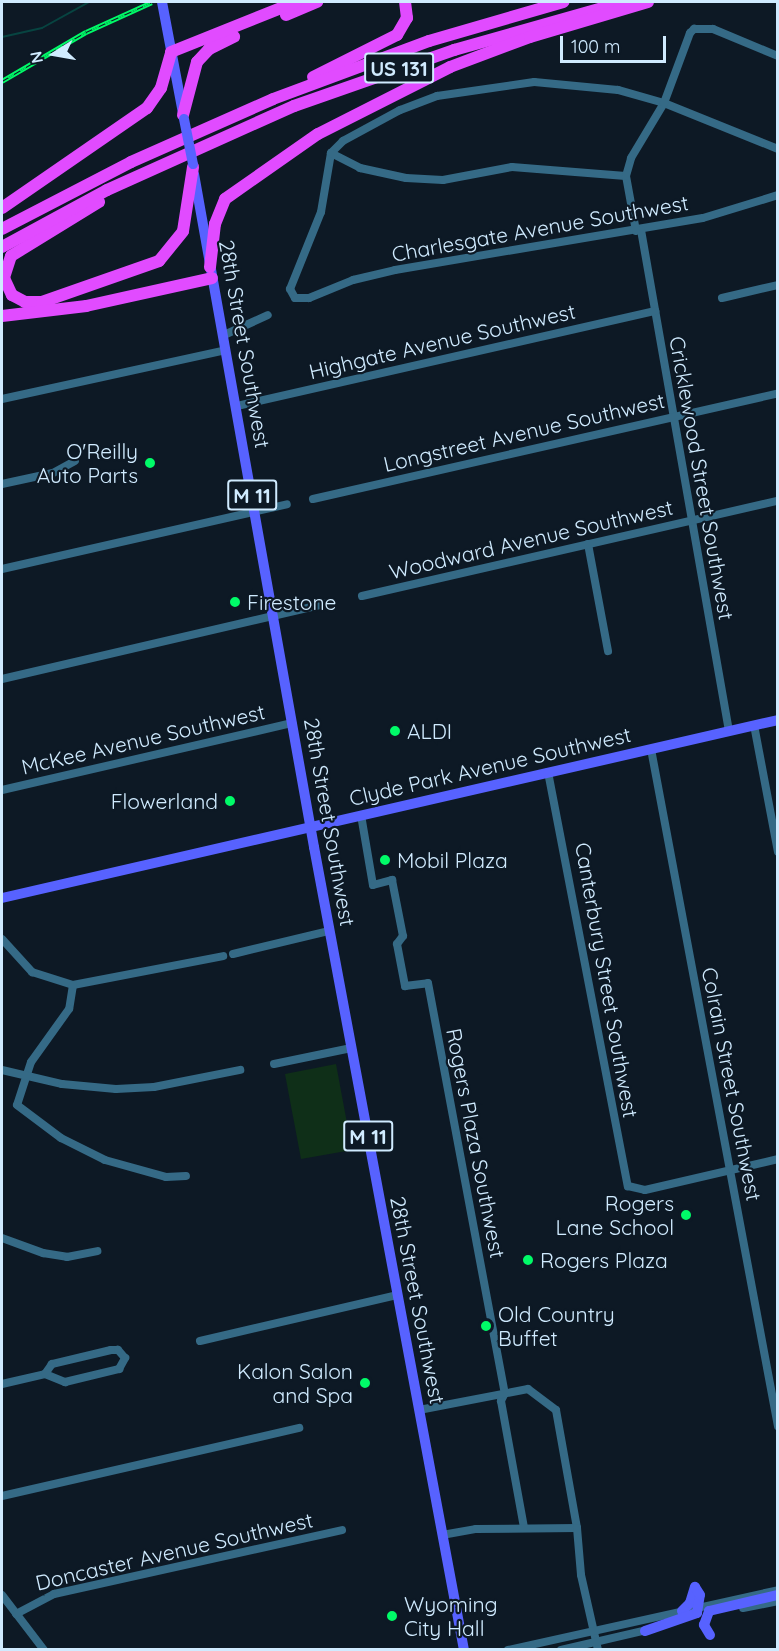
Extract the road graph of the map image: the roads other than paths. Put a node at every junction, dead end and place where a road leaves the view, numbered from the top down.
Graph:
1 (162, 2) edge
2 (296, 2) edge
3 (317, 2) edge
4 (405, 2) edge
5 (563, 2) edge
6 (624, 2) edge
7 (648, 2) edge
8 (171, 52) junction
9 (777, 56) edge
10 (273, 99) junction
11 (664, 103) junction
12 (184, 117) junction
13 (777, 149) edge
14 (331, 153) junction
15 (193, 166) junction
16 (147, 171) junction
17 (626, 176) junction
18 (777, 195) edge
19 (2, 208) edge
20 (2, 229) edge
21 (639, 230) junction
22 (2, 247) edge
23 (211, 272) junction
24 (777, 285) edge
25 (722, 298) dead end
26 (655, 311) junction
27 (268, 315) dead end
28 (2, 316) edge
29 (224, 335) junction
30 (226, 350) junction
31 (777, 393) edge
32 (2, 399) edge
33 (237, 405) junction
34 (672, 416) junction
35 (75, 460) dead end
36 (2, 484) edge
37 (313, 498) dead end
38 (777, 501) edge
39 (287, 504) dead end
40 (255, 512) junction
41 (691, 521) junction
42 (588, 544) junction
43 (2, 569) edge
44 (362, 596) dead end
45 (325, 604) dead end
46 (273, 618) junction
47 (608, 651) dead end
48 (2, 679) edge
49 (777, 720) edge
50 (292, 723) junction
51 (753, 725) junction
52 (729, 731) junction
53 (651, 749) junction
54 (548, 772) junction
55 (2, 790) edge
56 (361, 815) junction
57 (310, 827) junction
58 (777, 852) edge
59 (2, 898) edge
60 (329, 931) junction
61 (2, 939) edge
62 (233, 954) dead end
63 (222, 956) dead end
64 (73, 985) junction
65 (351, 1048) junction
66 (274, 1064) dead end
67 (2, 1070) edge
68 (240, 1070) dead end
69 (24, 1077) junction
70 (777, 1159) edge
71 (729, 1170) junction
72 (186, 1176) dead end
73 (2, 1238) edge
74 (97, 1251) dead end
75 (397, 1295) junction
76 (200, 1341) dead end
77 (45, 1374) junction
78 (2, 1384) edge
79 (505, 1393) junction
80 (419, 1410) junction
81 (777, 1426) edge
82 (299, 1428) dead end
83 (2, 1496) edge
84 (524, 1528) junction
85 (577, 1528) junction
86 (342, 1530) dead end
87 (442, 1535) junction
88 (777, 1590) edge
89 (699, 1593) junction
90 (2, 1595) edge
91 (777, 1595) edge
92 (777, 1601) edge
93 (699, 1607) junction
94 (716, 1609) junction
95 (682, 1611) junction
96 (16, 1614) junction
97 (705, 1617) junction
98 (693, 1620) junction
99 (705, 1629) junction
100 (594, 1630) junction
101 (645, 1631) junction
102 (597, 1646) edge
103 (44, 1650) edge
104 (464, 1650) edge
105 (508, 1650) edge
106 (561, 1650) edge

1 - 8 main road, 28th Street Southwest / M 11
2 - 8 highway
3 - 12 highway
4 - 10 highway
5 - 10 highway, US 131
6 - 16 highway, US 131
7 - 23 highway
8 - 12 main road, 28th Street Southwest / M 11
8 - 19 highway
9 - 11 street
10 - 20 highway, US 131
11 - 13 street
11 - 14 street
11 - 17 street
12 - 15 main road, 28th Street Southwest / M 11, bridge
14 - 17 street
14 - 21 street, Charlesgate Avenue Southwest
15 - 16 highway
15 - 23 main road, 28th Street Southwest / M 11
16 - 22 highway, US 131
17 - 21 street, Cricklewood Street Southwest
18 - 21 street, Charlesgate Avenue Southwest
21 - 26 street, Cricklewood Street Southwest
23 - 28 highway
23 - 29 main road, 28th Street Southwest / M 11
24 - 25 street
26 - 33 street, Highgate Avenue Southwest
26 - 34 street, Cricklewood Street Southwest
27 - 29 street
29 - 30 main road, 28th Street Southwest / M 11
30 - 32 street
30 - 33 main road, 28th Street Southwest / M 11
31 - 34 street, Longstreet Avenue Southwest
33 - 40 main road, 28th Street Southwest / M 11
34 - 37 street, Longstreet Avenue Southwest
34 - 41 street, Cricklewood Street Southwest
35 - 36 street
38 - 41 street, Woodward Avenue Southwest
39 - 40 street
40 - 43 street
40 - 46 main road, 28th Street Southwest / M 11
41 - 42 street, Woodward Avenue Southwest
41 - 52 street, Cricklewood Street Southwest
42 - 44 street, Woodward Avenue Southwest
42 - 47 street
45 - 46 street
46 - 48 street
46 - 50 main road, 28th Street Southwest / M 11
49 - 51 main road, Clyde Park Avenue Southwest
50 - 55 street, McKee Avenue Southwest
50 - 57 main road, 28th Street Southwest / M 11
51 - 52 main road, Clyde Park Avenue Southwest
51 - 58 street
52 - 53 main road, Clyde Park Avenue Southwest
53 - 54 main road, Clyde Park Avenue Southwest
53 - 71 street, Colrain Street Southwest
54 - 56 main road, Clyde Park Avenue Southwest
54 - 71 street, Canterbury Street Southwest
56 - 57 main road, Clyde Park Avenue Southwest
56 - 79 street, Rogers Plaza Southwest
57 - 59 main road, Clyde Park Avenue Southwest
57 - 60 main road, 28th Street Southwest / M 11
60 - 62 street
60 - 65 main road, 28th Street Southwest / M 11
61 - 64 street
63 - 64 street
64 - 69 street
65 - 66 street
65 - 75 main road, 28th Street Southwest / M 11
67 - 69 street
68 - 69 street
69 - 72 street
70 - 71 street
71 - 81 street, Colrain Street Southwest
73 - 74 street
75 - 76 street
75 - 80 main road, 28th Street Southwest / M 11
77 - 77 street
77 - 78 street
79 - 80 street
79 - 84 street, Rogers Plaza Southwest
79 - 85 street
80 - 87 main road, 28th Street Southwest / M 11
82 - 83 street
84 - 85 street
84 - 87 street
85 - 100 street
86 - 96 street, Doncaster Avenue Southwest
87 - 104 main road, 28th Street Southwest / M 11
88 - 94 street
89 - 93 main road
89 - 94 main road
89 - 95 main road
90 - 96 street
91 - 97 main road
92 - 94 street
93 - 94 street
93 - 95 street
93 - 101 main road
94 - 97 street
94 - 99 main road
95 - 100 street
96 - 103 street
97 - 98 street
97 - 99 main road
98 - 99 main road
98 - 101 street
100 - 102 street
100 - 105 street
101 - 102 street
102 - 106 street

